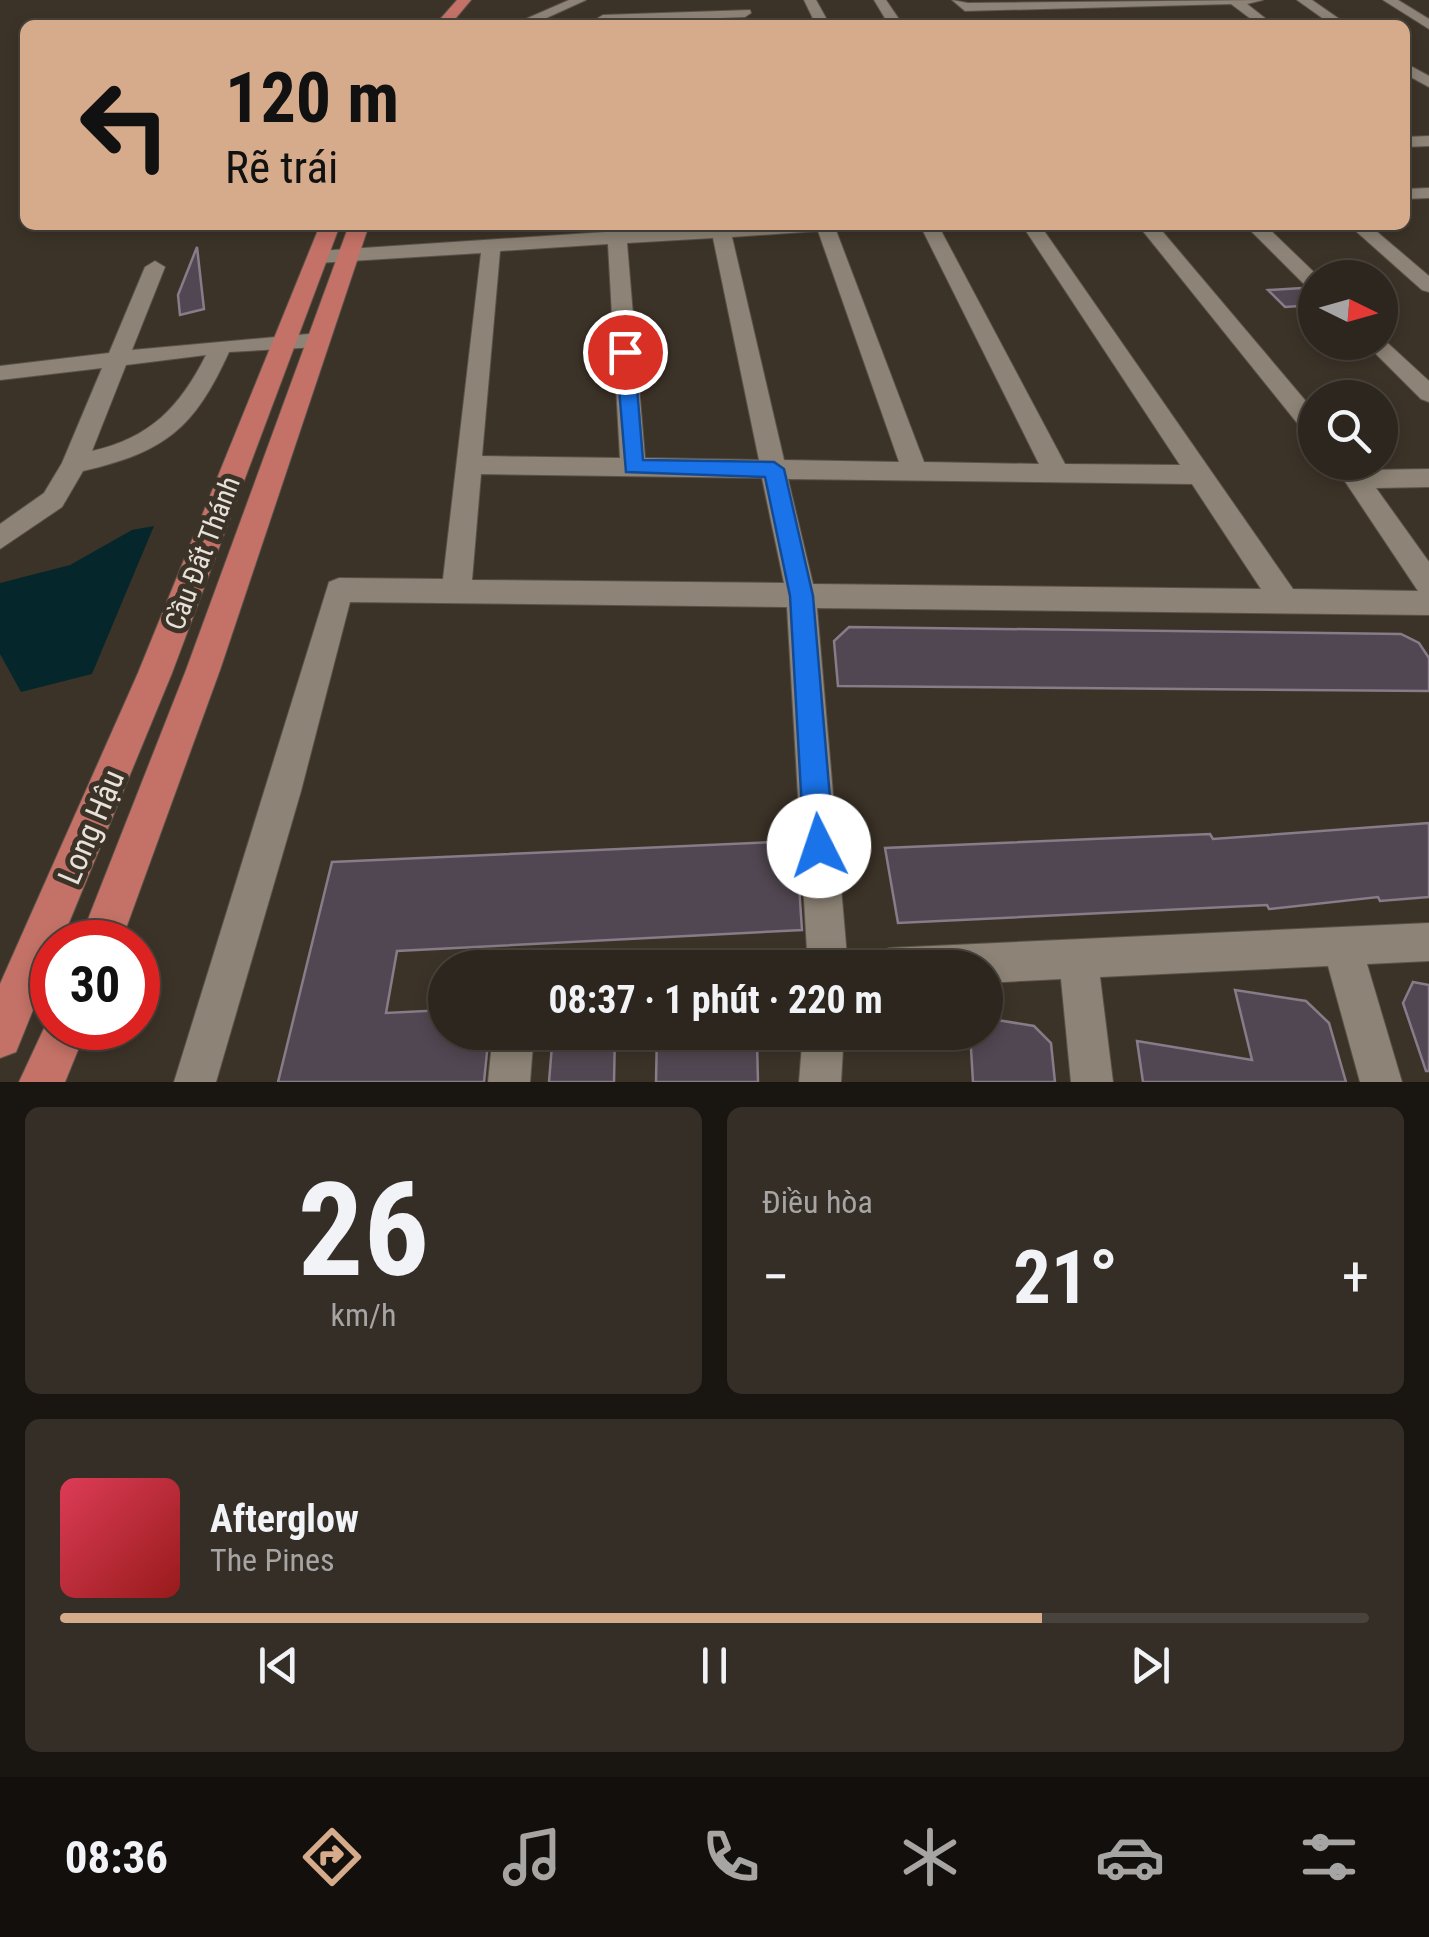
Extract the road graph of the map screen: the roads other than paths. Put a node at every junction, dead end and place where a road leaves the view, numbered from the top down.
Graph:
1 (464, 0) edge
2 (484, 0) edge
3 (580, 0) edge
4 (1234, 0) edge
5 (1258, 0) edge
6 (1303, 0) edge
7 (1388, 0) edge
8 (1104, 2) junction
9 (961, 4) edge
10 (1034, 5) junction
11 (745, 13) edge
12 (1117, 14) dead end
13 (446, 20) edge
14 (467, 20) edge
15 (531, 20) edge
16 (635, 20) edge
17 (1050, 20) edge
18 (1260, 20) edge
19 (1333, 20) edge
20 (1429, 25) edge
21 (328, 230) edge
22 (357, 230) edge
23 (700, 230) edge
24 (721, 230) edge
25 (827, 230) edge
26 (932, 230) edge
27 (1035, 230) edge
28 (1151, 230) edge
29 (1259, 230) edge
30 (1364, 230) edge
31 (617, 238) junction
32 (490, 246) junction
33 (349, 255) junction
34 (318, 257) junction
35 (1407, 266) junction
36 (1429, 266) edge
37 (155, 267) dead end
38 (1298, 268) edge
39 (1429, 286) edge
40 (318, 340) junction
41 (284, 342) junction
42 (221, 346) junction
43 (116, 359) junction
44 (1394, 360) edge
45 (0, 372) edge
46 (1429, 394) edge
47 (1298, 407) edge
48 (74, 464) junction
49 (468, 465) junction
50 (634, 467) junction
51 (774, 469) junction
52 (915, 471) junction
53 (1058, 473) junction
54 (1200, 475) junction
55 (1398, 475) edge
56 (1429, 478) edge
57 (1357, 480) edge
58 (0, 538) edge
59 (1429, 584) edge
60 (456, 592) junction
61 (802, 596) junction
62 (1285, 601) junction
63 (1429, 603) edge
64 (203, 670) joint
65 (155, 673) joint
66 (108, 920) edge
67 (1429, 942) edge
68 (1342, 946) junction
69 (827, 950) edge
70 (1078, 959) junction
71 (1003, 963) edge
72 (0, 1036) edge
73 (55, 1050) edge
74 (512, 1050) edge
75 (823, 1050) edge
76 (42, 1082) edge
77 (196, 1082) edge
78 (509, 1082) edge
79 (820, 1082) edge
80 (1092, 1082) edge
81 (1381, 1082) edge

1 - 13 main road
2 - 14 main road
3 - 15 street
4 - 5 street
4 - 8 street
4 - 18 street
6 - 19 street
7 - 20 street
8 - 10 street
8 - 12 street
9 - 10 street
10 - 17 street
11 - 16 street
21 - 34 main road
22 - 33 main road
23 - 31 street
24 - 51 street
25 - 52 street
26 - 53 street
27 - 54 street
28 - 47 street
29 - 38 street
30 - 35 street
31 - 32 street
31 - 50 street
32 - 33 street
32 - 49 street
33 - 34 street
33 - 40 main road
34 - 41 main road
35 - 36 street
35 - 39 street
37 - 43 street
40 - 41 street
40 - 64 main road, Cầu Đất Thánh
41 - 42 street
41 - 65 main road, Cầu Đất Thánh
42 - 43 street
42 - 48 street
43 - 45 street
43 - 48 street
44 - 46 street
48 - 58 street
49 - 50 street
49 - 60 street
50 - 51 street
51 - 52 street
51 - 61 street
52 - 53 street
53 - 54 street
54 - 62 street
55 - 56 street
57 - 59 street
60 - 61 street
60 - 77 street
61 - 62 street
61 - 69 street
62 - 63 street
64 - 66 main road, Long Hậu
65 - 72 main road, Long Hậu
67 - 68 street
68 - 70 street
68 - 81 street
70 - 71 street
70 - 80 street
73 - 76 main road
74 - 78 street
75 - 79 street

